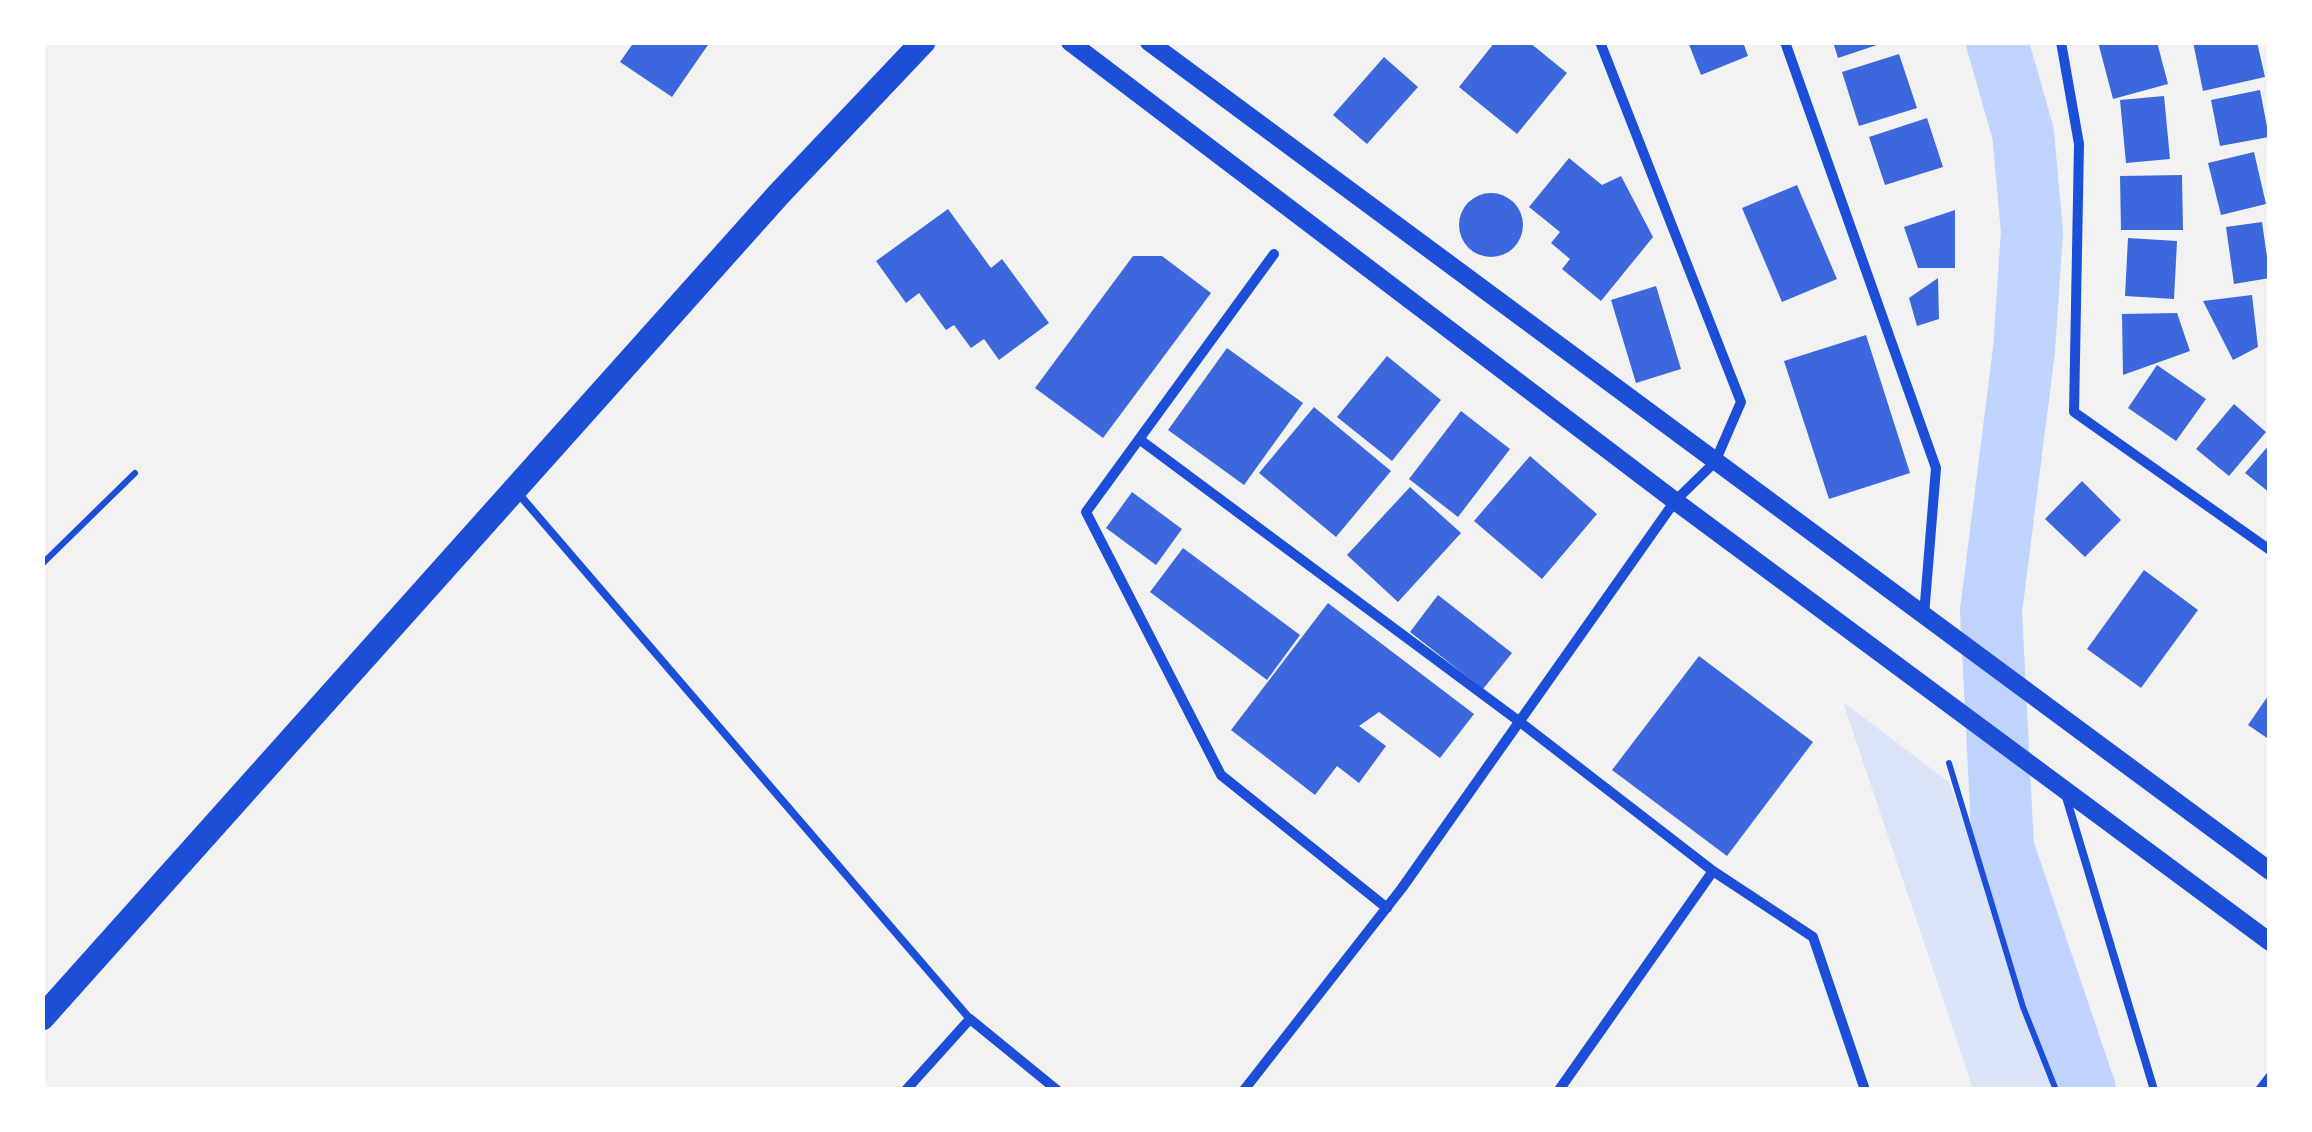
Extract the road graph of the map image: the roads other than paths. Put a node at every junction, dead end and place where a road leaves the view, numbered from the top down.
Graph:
1 (923, 42) edge
2 (1070, 42) edge
3 (1149, 42) edge
4 (1600, 42) edge
5 (1786, 42) edge
6 (2061, 42) edge
7 (1274, 254) dead end
8 (1140, 439) junction
9 (1715, 462) junction
10 (514, 488) junction
11 (1676, 502) junction
12 (2270, 550) edge
13 (1927, 618) junction
14 (1520, 722) junction
15 (2063, 788) junction
16 (1713, 871) junction
17 (2270, 871) edge
18 (1387, 908) junction
19 (2270, 942) edge
20 (42, 1018) edge
21 (970, 1019) junction
22 (2270, 1077) edge
23 (906, 1090) edge
24 (1057, 1090) edge
25 (1244, 1090) edge
26 (1559, 1090) edge
27 (1866, 1090) edge
28 (2154, 1090) edge
29 (2260, 1090) edge

1 - 10 highway
2 - 11 street
3 - 9 street
4 - 9 street
5 - 13 street
6 - 12 street
7 - 8 street
8 - 14 street
8 - 18 street
9 - 11 street
9 - 13 street
10 - 20 highway
10 - 21 lane
11 - 14 street
11 - 15 street
13 - 17 street
14 - 16 street
14 - 18 street
15 - 19 street
15 - 28 lane
16 - 26 street
16 - 27 street
18 - 25 street
21 - 23 street
21 - 24 street
22 - 29 street

